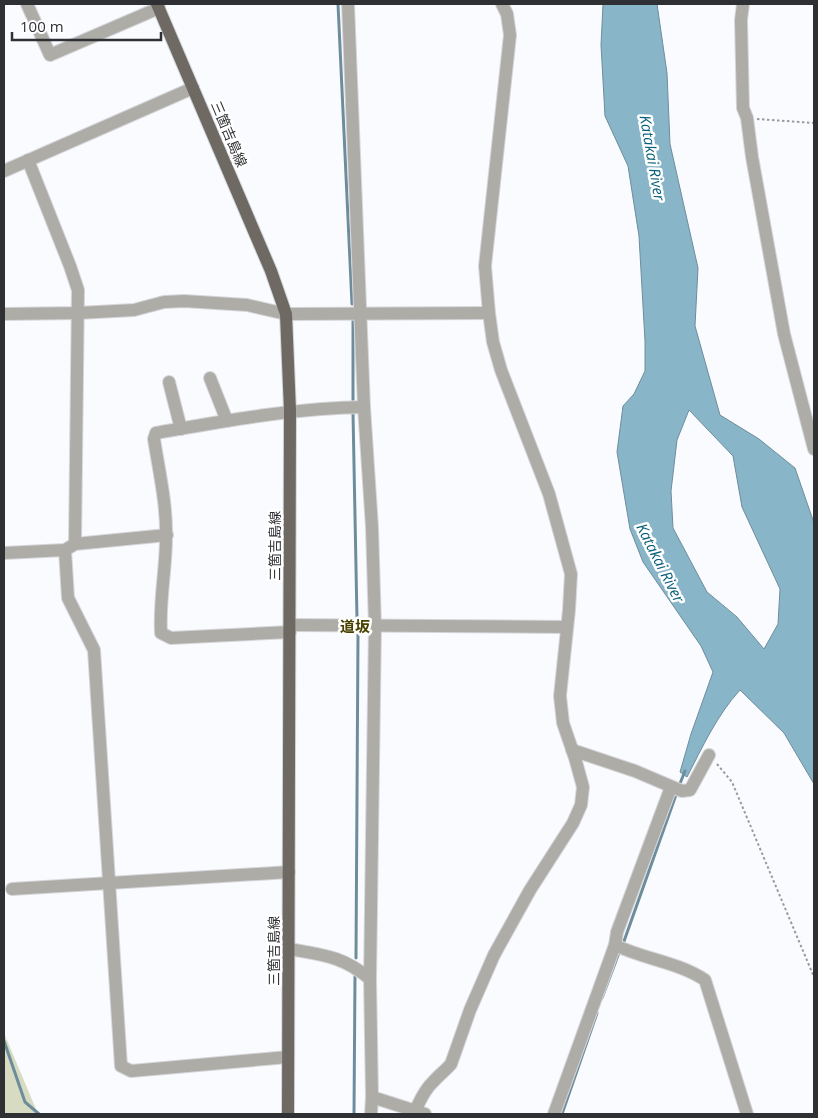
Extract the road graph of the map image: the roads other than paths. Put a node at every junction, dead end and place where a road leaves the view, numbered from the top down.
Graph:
1 (27, 4) edge
2 (348, 4) edge
3 (502, 4) edge
4 (743, 4) edge
5 (158, 6) edge
6 (193, 88) junction
7 (28, 160) junction
8 (4, 170) edge
9 (78, 313) junction
10 (361, 313) junction
11 (489, 313) junction
12 (4, 314) edge
13 (286, 314) junction
14 (210, 378) dead end
15 (169, 382) dead end
16 (364, 407) junction
17 (290, 411) junction
18 (227, 421) junction
19 (181, 429) junction
20 (814, 449) edge
21 (166, 536) junction
22 (70, 547) junction
23 (4, 553) edge
24 (369, 626) junction
25 (566, 627) junction
26 (290, 629) junction
27 (572, 750) junction
28 (709, 755) road end
29 (675, 788) junction
30 (289, 872) junction
31 (110, 884) junction
32 (12, 889) dead end
33 (615, 945) junction
34 (289, 949) junction
35 (370, 979) junction
36 (288, 1057) junction
37 (372, 1097) junction
38 (420, 1113) edge
39 (288, 1114) edge
40 (371, 1114) edge
41 (554, 1114) edge
42 (747, 1114) edge

1 - 5 street
2 - 10 street
3 - 11 street
4 - 20 street
5 - 6 main road, 三箇吉島線
6 - 7 street
6 - 13 main road, 三箇吉島線
7 - 8 street
7 - 9 street
9 - 12 street
9 - 13 street
9 - 22 street
10 - 11 street
10 - 13 street
10 - 16 street
11 - 25 street
13 - 17 main road, 三箇吉島線
14 - 18 street
15 - 19 street
16 - 17 street
16 - 24 street
17 - 18 street
17 - 26 main road, 三箇吉島線
18 - 19 street
19 - 21 street
21 - 22 street
21 - 26 street
22 - 23 street
22 - 31 street
24 - 25 street
24 - 26 street
24 - 35 street
25 - 27 street
26 - 30 main road, 三箇吉島線
27 - 29 street
27 - 38 street
28 - 29 street
29 - 33 street
30 - 31 street
30 - 34 main road, 三箇吉島線
31 - 32 street
31 - 36 street
33 - 41 street
33 - 42 street
34 - 35 street
34 - 36 main road, 三箇吉島線
35 - 37 street
36 - 39 main road, 三箇吉島線
37 - 38 street
37 - 40 street

